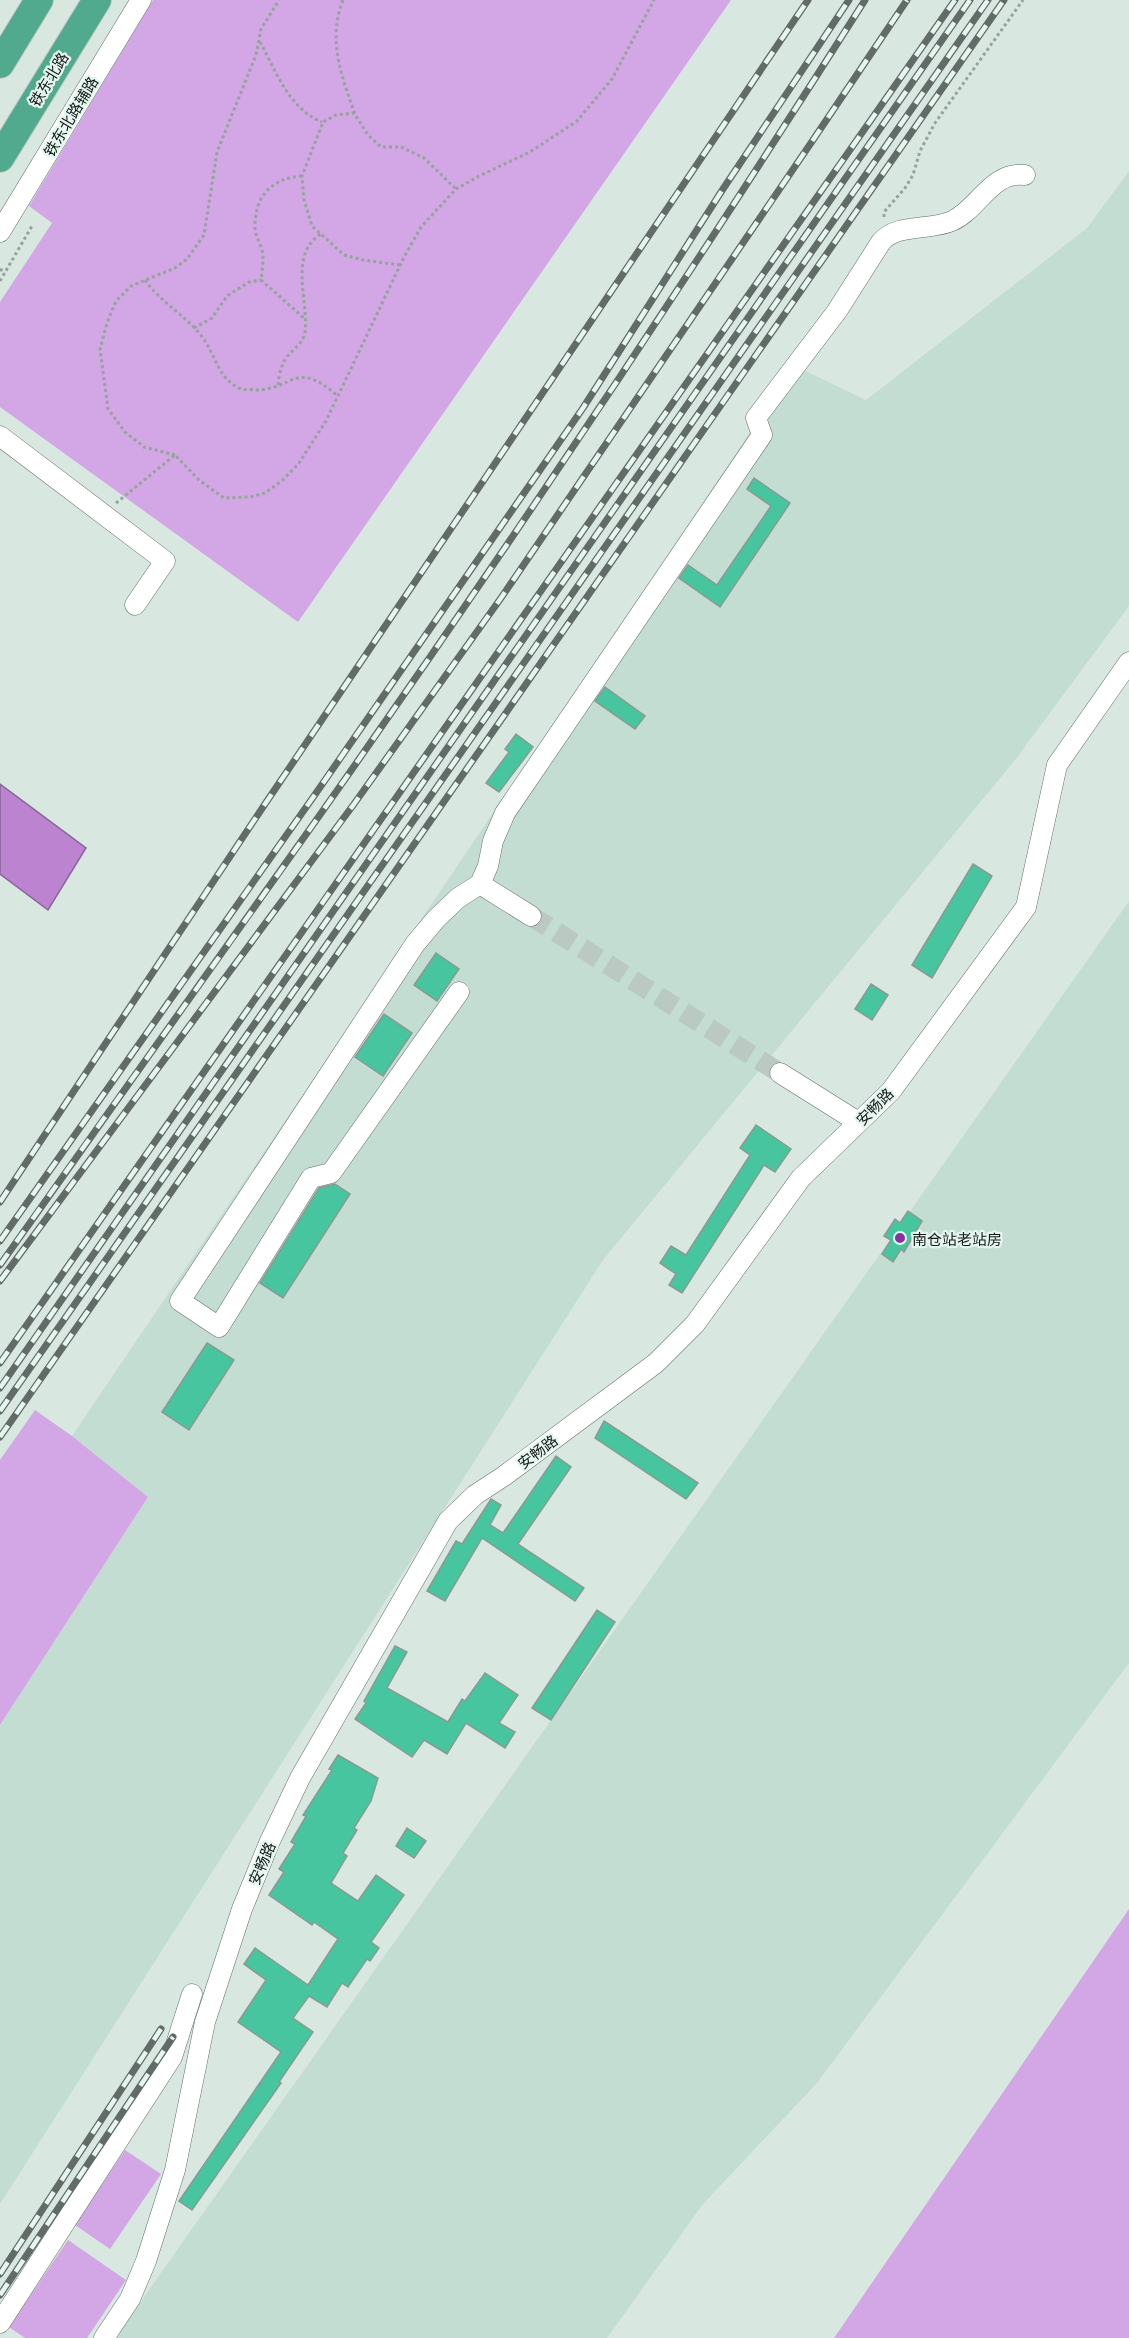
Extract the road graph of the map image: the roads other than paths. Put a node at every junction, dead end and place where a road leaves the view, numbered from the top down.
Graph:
1 (39, 0) edge
2 (97, 0) edge
3 (141, 0) edge
4 (0, 63) edge
5 (0, 158) edge
6 (1025, 175) dead end
7 (0, 232) edge
8 (0, 436) edge
9 (135, 605) dead end
10 (1129, 662) edge
11 (480, 884) junction
12 (531, 916) tunnel mouth
13 (459, 992) dead end
14 (780, 1073) tunnel mouth
15 (858, 1122) junction
16 (192, 1994) dead end
17 (0, 2324) edge
18 (104, 2338) edge

1 - 4 highway
2 - 5 highway, 铁东北路
3 - 7 street, 铁东北路辅路
6 - 11 street
8 - 9 street
10 - 15 street, 安畅路
11 - 12 street
11 - 13 street
14 - 15 street
15 - 18 street, 安畅路
16 - 17 street

